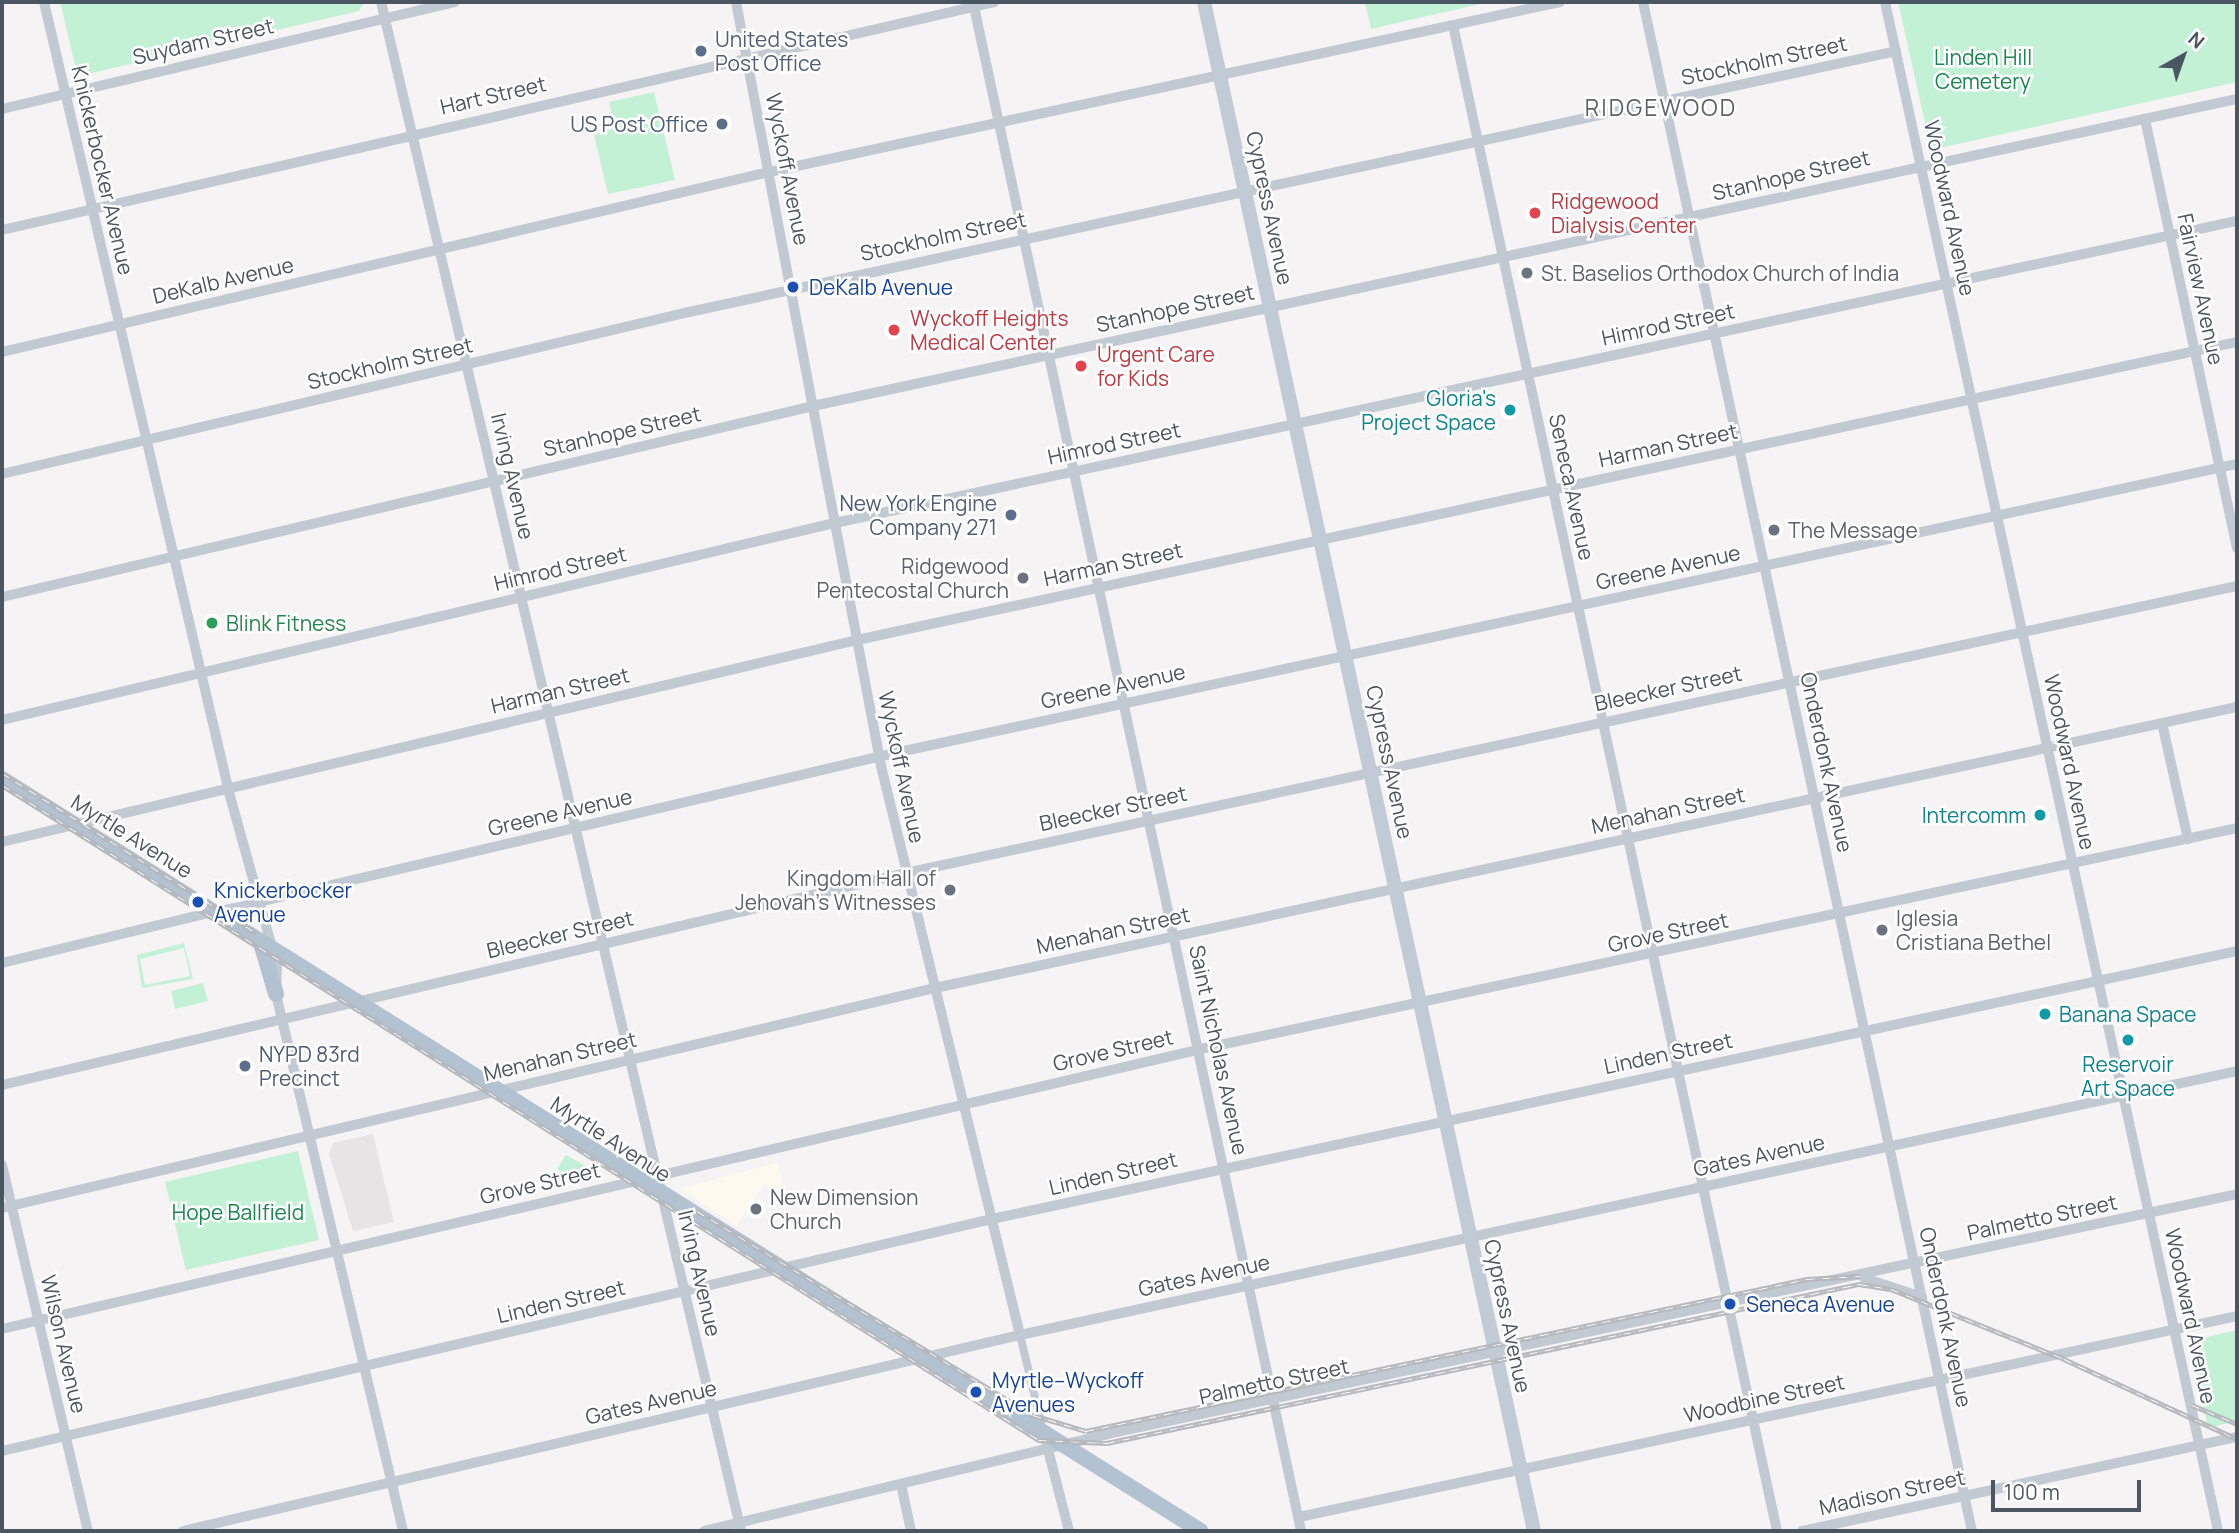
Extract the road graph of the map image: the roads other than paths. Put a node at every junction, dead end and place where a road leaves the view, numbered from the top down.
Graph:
1 (44, 2) edge
2 (381, 2) edge
3 (455, 2) edge
4 (736, 2) edge
5 (994, 2) edge
6 (1204, 2) edge
7 (1560, 2) edge
8 (1643, 2) edge
9 (1885, 2) edge
10 (973, 4) edge
11 (385, 18) junction
12 (1453, 25) junction
13 (1896, 51) junction
14 (747, 55) junction
15 (1220, 75) junction
16 (66, 93) junction
17 (2237, 99) edge
18 (1665, 101) junction
19 (2, 108) edge
20 (2145, 119) junction
21 (999, 122) junction
22 (413, 133) junction
23 (1478, 141) junction
24 (1921, 166) junction
25 (769, 172) junction
26 (1245, 191) junction
27 (92, 209) junction
28 (1690, 217) junction
29 (2237, 221) edge
30 (2, 230) edge
31 (2169, 235) junction
32 (1024, 239) junction
33 (440, 249) junction
34 (1503, 257) junction
35 (1946, 283) junction
36 (791, 289) junction
37 (1271, 307) junction
38 (119, 325) junction
39 (1715, 333) junction
40 (2237, 342) edge
41 (2195, 351) junction
42 (2, 352) edge
43 (1049, 355) junction
44 (467, 365) junction
45 (1528, 373) junction
46 (1972, 400) junction
47 (813, 406) junction
48 (1296, 424) junction
49 (146, 440) junction
50 (1740, 450) junction
51 (2237, 464) edge
52 (2220, 467) junction
53 (1074, 471) junction
54 (2, 474) edge
55 (495, 481) junction
56 (1553, 489) junction
57 (1997, 516) junction
58 (835, 523) junction
59 (1320, 538) junction
60 (2237, 548) edge
61 (174, 556) junction
62 (1765, 566) junction
63 (2237, 586) edge
64 (1099, 587) junction
65 (522, 596) junction
66 (2, 597) edge
67 (1578, 606) junction
68 (2022, 632) junction
69 (857, 640) junction
70 (1345, 654) junction
71 (201, 672) junction
72 (1790, 682) junction
73 (1124, 704) junction
74 (2237, 707) edge
75 (549, 712) junction
76 (2, 720) edge
77 (1603, 722) junction
78 (2162, 723) junction
79 (2047, 748) junction
80 (879, 757) junction
81 (1370, 771) junction
82 (2, 779) edge
83 (228, 788) junction
84 (1815, 798) junction
85 (1149, 820) junction
86 (77, 825) junction
87 (2237, 828) edge
88 (573, 829) junction
89 (1628, 838) junction
90 (2188, 839) junction
91 (2, 842) edge
92 (2073, 864) junction
93 (906, 873) junction
94 (1395, 888) junction
95 (259, 902) junction
96 (213, 912) junction
97 (1840, 914) junction
98 (1175, 936) junction
99 (604, 944) junction
100 (267, 946) junction
101 (2237, 951) edge
102 (1653, 954) junction
103 (2, 963) edge
104 (2098, 981) junction
105 (935, 988) junction
106 (276, 994) joint
107 (355, 1002) junction
108 (1420, 1005) junction
109 (283, 1019) junction
110 (1865, 1031) junction
111 (1201, 1049) junction
112 (631, 1060) junction
113 (1678, 1071) junction
114 (2237, 1071) edge
115 (2, 1085) edge
116 (496, 1091) junction
117 (2123, 1096) junction
118 (963, 1104) junction
119 (1445, 1121) junction
120 (310, 1135) junction
121 (1890, 1147) junction
122 (2, 1165) edge
123 (1225, 1168) junction
124 (658, 1175) junction
125 (636, 1179) junction
126 (1703, 1187) junction
127 (2237, 1194) edge
128 (663, 1197) junction
129 (7, 1207) edge
130 (2148, 1213) junction
131 (992, 1219) junction
132 (1470, 1237) junction
133 (337, 1251) junction
134 (1915, 1264) junction
135 (779, 1269) junction
136 (1854, 1277) junction
137 (1250, 1284) junction
138 (685, 1291) junction
139 (1922, 1297) junction
140 (1728, 1304) junction
141 (2237, 1316) edge
142 (38, 1321) junction
143 (2, 1329) edge
144 (2174, 1330) junction
145 (1020, 1335) junction
146 (1495, 1354) junction
147 (922, 1359) junction
148 (364, 1367) junction
149 (1940, 1380) junction
150 (1275, 1402) junction
151 (712, 1407) junction
152 (1753, 1420) junction
153 (65, 1436) junction
154 (2237, 1437) edge
155 (1052, 1443) junction
156 (2199, 1446) junction
157 (2, 1451) edge
158 (1520, 1470) junction
159 (391, 1482) junction
160 (901, 1484) junction
161 (1965, 1496) junction
162 (1299, 1517) junction
163 (740, 1527) edge
164 (88, 1531) edge
165 (183, 1531) edge
166 (403, 1531) edge
167 (704, 1531) edge
168 (911, 1531) edge
169 (1069, 1531) edge
170 (1200, 1531) edge
171 (1301, 1531) edge
172 (1534, 1531) edge
173 (1777, 1531) edge
174 (1802, 1531) edge
175 (1972, 1531) edge
176 (2218, 1531) edge

1 - 16 street, Knickerbocker Avenue
2 - 11 street, Irving Avenue
3 - 11 street, Suydam Street
4 - 14 street, Wyckoff Avenue
5 - 10 street, Hart Street
6 - 15 main road, Cypress Avenue
7 - 12 street, DeKalb Avenue
8 - 18 street, Onderdonk Avenue
9 - 13 street, Woodward Avenue
10 - 14 street, Hart Street
10 - 21 street, Saint Nicholas Avenue
11 - 16 street, Suydam Street
11 - 22 street, Irving Avenue
12 - 15 street, DeKalb Avenue
12 - 23 street, Seneca Avenue
13 - 18 street, Stockholm Street
13 - 24 street, Woodward Avenue
14 - 22 street, Hart Street
14 - 25 street, Wyckoff Avenue
15 - 21 street, DeKalb Avenue
15 - 26 main road, Cypress Avenue
16 - 19 street, Suydam Street
16 - 27 street, Knickerbocker Avenue
17 - 20 street, Stanhope Street
18 - 23 street, Stockholm Street
18 - 28 street, Onderdonk Avenue
20 - 24 street, Stanhope Street
20 - 31 street, Fairview Avenue
21 - 25 street, DeKalb Avenue
21 - 32 street, Saint Nicholas Avenue
22 - 27 street, Hart Street
22 - 33 street, Irving Avenue
23 - 26 street, Stockholm Street
23 - 34 street, Seneca Avenue
24 - 28 street, Stanhope Street
24 - 35 street, Woodward Avenue
25 - 33 street, DeKalb Avenue
25 - 36 street, Wyckoff Avenue
26 - 32 street, Stockholm Street
26 - 37 main road, Cypress Avenue
27 - 30 street, Hart Street
27 - 38 street, Knickerbocker Avenue
28 - 34 street, Stanhope Street
28 - 39 street, Onderdonk Avenue
29 - 31 street, Himrod Street
31 - 35 street, Himrod Street
31 - 41 street, Fairview Avenue
32 - 36 street, Stockholm Street
32 - 43 street, Saint Nicholas Avenue
33 - 38 street, DeKalb Avenue
33 - 44 street, Irving Avenue
34 - 37 street, Stanhope Street
34 - 45 street, Seneca Avenue
35 - 39 street, Himrod Street
35 - 46 street, Woodward Avenue
36 - 44 street, Stockholm Street
36 - 47 street, Wyckoff Avenue
37 - 43 street, Stanhope Street
37 - 48 main road, Cypress Avenue
38 - 42 street, DeKalb Avenue
38 - 49 street, Knickerbocker Avenue
39 - 45 street, Himrod Street
39 - 50 street, Onderdonk Avenue
40 - 41 street, Harman Street
41 - 46 street, Harman Street
41 - 52 street, Fairview Avenue
43 - 47 street, Stanhope Street
43 - 53 street, Saint Nicholas Avenue
44 - 49 street, Stockholm Street
44 - 55 street, Irving Avenue
45 - 48 street, Himrod Street
45 - 56 street, Seneca Avenue
46 - 50 street, Harman Street
46 - 57 street, Woodward Avenue
47 - 55 street, Stanhope Street
47 - 58 street, Wyckoff Avenue
48 - 53 street, Himrod Street
48 - 59 main road, Cypress Avenue
49 - 54 street, Stockholm Street
49 - 61 street, Knickerbocker Avenue
50 - 56 street, Harman Street
50 - 62 street, Onderdonk Avenue
51 - 52 street, Greene Avenue
52 - 57 street, Greene Avenue
52 - 60 street, Fairview Avenue
53 - 58 street, Himrod Street
53 - 64 street, Saint Nicholas Avenue
55 - 61 street, Stanhope Street
55 - 65 street, Irving Avenue
56 - 59 street, Harman Street
56 - 67 street, Seneca Avenue
57 - 62 street, Greene Avenue
57 - 68 street, Woodward Avenue
58 - 65 street, Himrod Street
58 - 69 street, Wyckoff Avenue
59 - 64 street, Harman Street
59 - 70 main road, Cypress Avenue
61 - 66 street, Stanhope Street
61 - 71 street, Knickerbocker Avenue
62 - 67 street, Greene Avenue
62 - 72 street, Onderdonk Avenue
63 - 68 street, Bleecker Street
64 - 69 street, Harman Street
64 - 73 street, Saint Nicholas Avenue
65 - 71 street, Himrod Street
65 - 75 street, Irving Avenue
67 - 70 street, Greene Avenue
67 - 77 street, Seneca Avenue
68 - 72 street, Bleecker Street
68 - 79 street, Woodward Avenue
69 - 75 street, Harman Street
69 - 80 street, Wyckoff Avenue
70 - 73 street, Greene Avenue
70 - 81 main road, Cypress Avenue
71 - 76 street, Himrod Street
71 - 83 street, Knickerbocker Avenue
72 - 77 street, Bleecker Street
72 - 84 street, Onderdonk Avenue
73 - 80 street, Greene Avenue
73 - 85 street, Saint Nicholas Avenue
74 - 78 street, Menahan Street
75 - 83 street, Harman Street
75 - 88 street, Irving Avenue
77 - 81 street, Bleecker Street
77 - 89 street, Seneca Avenue
78 - 79 street, Menahan Street
78 - 90 street
79 - 84 street, Menahan Street
79 - 92 street, Woodward Avenue
80 - 88 street, Greene Avenue
80 - 93 street, Wyckoff Avenue
81 - 85 street, Bleecker Street
81 - 94 main road, Cypress Avenue
82 - 86 main road, Myrtle Avenue
83 - 86 street, Harman Street
83 - 95 street, Knickerbocker Avenue
84 - 89 street, Menahan Street
84 - 97 street, Onderdonk Avenue
85 - 93 street, Bleecker Street
85 - 98 street, Saint Nicholas Avenue
86 - 91 street, Harman Street
86 - 96 main road, Myrtle Avenue
87 - 90 street, Grove Street
88 - 95 street, Greene Avenue
88 - 99 street, Irving Avenue
89 - 94 street, Menahan Street
89 - 102 street, Seneca Avenue
90 - 92 street, Grove Street
92 - 97 street, Grove Street
92 - 104 street, Woodward Avenue
93 - 99 street, Bleecker Street
93 - 105 street, Wyckoff Avenue
94 - 98 street, Menahan Street
94 - 108 main road, Cypress Avenue
95 - 96 street, Greene Avenue
95 - 100 street, Knickerbocker Avenue
96 - 100 main road, Myrtle Avenue
96 - 103 street, Greene Avenue
97 - 102 street, Grove Street
97 - 110 street, Onderdonk Avenue
98 - 105 street, Menahan Street
98 - 111 street, Saint Nicholas Avenue
99 - 107 street, Bleecker Street
99 - 112 street, Irving Avenue
100 - 106 main road
100 - 107 main road, Myrtle Avenue
101 - 104 street, Linden Street
102 - 108 street, Grove Street
102 - 113 street, Seneca Avenue
104 - 110 street, Linden Street
104 - 117 street, Woodward Avenue
105 - 112 street, Menahan Street
105 - 118 street, Wyckoff Avenue
106 - 109 street
107 - 109 street, Bleecker Street
107 - 116 main road, Myrtle Avenue
108 - 111 street, Grove Street
108 - 119 main road, Cypress Avenue
109 - 115 street, Bleecker Street
109 - 120 street
110 - 113 street, Linden Street
110 - 121 street, Onderdonk Avenue
111 - 118 street, Grove Street
111 - 123 street, Saint Nicholas Avenue
112 - 116 street, Menahan Street
112 - 124 street, Irving Avenue
113 - 119 street, Linden Street
113 - 126 street, Seneca Avenue
114 - 117 street, Gates Avenue
116 - 120 street, Menahan Street
116 - 125 main road, Myrtle Avenue
117 - 121 street, Gates Avenue
117 - 130 street, Woodward Avenue
118 - 124 street, Grove Street
118 - 131 street, Wyckoff Avenue
119 - 123 street, Linden Street
119 - 132 main road, Cypress Avenue
120 - 129 street, Menahan Street
120 - 133 street
121 - 126 street, Gates Avenue
121 - 134 street, Onderdonk Avenue
122 - 129 street, Wilson Avenue
123 - 131 street, Linden Street
123 - 137 street, Saint Nicholas Avenue
124 - 125 street, Grove Street
124 - 128 street, Irving Avenue
125 - 128 main road, Myrtle Avenue
125 - 133 street, Grove Street
126 - 132 street, Gates Avenue
126 - 140 street, Seneca Avenue
127 - 130 street, Palmetto Street
128 - 135 main road, Myrtle Avenue
128 - 138 street, Irving Avenue
129 - 142 street, Wilson Avenue
130 - 134 street, Palmetto Street
130 - 144 street, Woodward Avenue
131 - 135 street, Linden Street
131 - 145 street, Wyckoff Avenue
132 - 137 street, Gates Avenue
132 - 146 main road, Cypress Avenue
133 - 142 street, Grove Street
133 - 148 street
134 - 136 street, Palmetto Street
134 - 139 street, Onderdonk Avenue
135 - 138 street, Linden Street
135 - 147 main road, Myrtle Avenue
136 - 139 street, Palmetto Street
136 - 140 street, Palmetto Street
137 - 145 street, Gates Avenue
137 - 150 street, Saint Nicholas Avenue
138 - 148 street, Linden Street
138 - 151 street, Irving Avenue
139 - 149 street, Onderdonk Avenue
140 - 146 street, Palmetto Street
140 - 152 street, Seneca Avenue
141 - 144 street, Woodbine Street
142 - 143 street, Grove Street
142 - 153 street, Wilson Avenue
144 - 149 street, Woodbine Street
144 - 156 street, Woodward Avenue
145 - 147 street, Gates Avenue
145 - 155 street, Wyckoff Avenue
146 - 150 street, Palmetto Street
146 - 158 main road, Cypress Avenue
147 - 151 street, Gates Avenue
147 - 155 main road, Myrtle Avenue
148 - 153 street, Linden Street
148 - 159 street
149 - 152 street, Woodbine Street
149 - 161 street, Onderdonk Avenue
150 - 155 street, Palmetto Street
150 - 162 street, Saint Nicholas Avenue
151 - 159 street, Gates Avenue
151 - 163 street, Irving Avenue
152 - 158 street, Woodbine Street
152 - 173 street, Seneca Avenue
153 - 157 street, Linden Street
153 - 164 street, Wilson Avenue
154 - 156 street, Madison Street
155 - 160 street, Palmetto Street
155 - 169 street, Wyckoff Avenue
155 - 170 main road, Myrtle Avenue
156 - 161 street, Madison Street
156 - 176 street, Woodward Avenue
158 - 162 street, Woodbine Street
158 - 172 main road, Cypress Avenue
159 - 165 street, Gates Avenue
159 - 166 street
160 - 163 street, Palmetto Street
160 - 168 street
161 - 174 street, Madison Street
161 - 175 street, Onderdonk Avenue
162 - 171 street, Saint Nicholas Avenue
163 - 167 street, Palmetto Street

